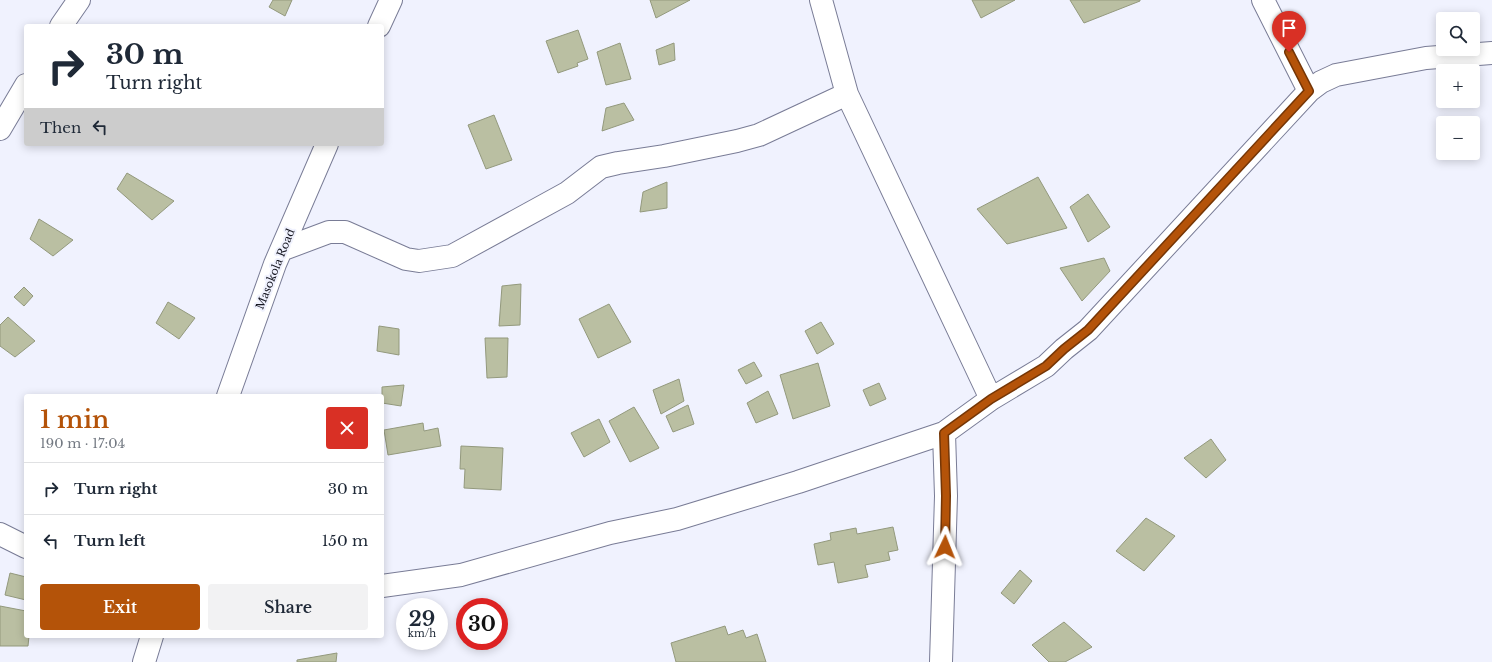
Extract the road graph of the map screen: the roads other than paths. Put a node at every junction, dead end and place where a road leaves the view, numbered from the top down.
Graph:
1 (79, 0) edge
2 (391, 0) edge
3 (820, 0) edge
4 (1263, 0) edge
5 (62, 24) edge
6 (380, 24) edge
7 (1492, 53) edge
8 (24, 88) edge
9 (1309, 91) junction
10 (847, 94) junction
11 (0, 130) edge
12 (326, 146) edge
13 (281, 250) junction
14 (229, 394) edge
15 (991, 399) junction
16 (944, 433) junction
17 (0, 534) edge
18 (24, 546) edge
19 (384, 586) edge
20 (151, 638) edge
21 (144, 662) edge
22 (941, 662) edge

1 - 5 street
2 - 6 street
3 - 10 street
4 - 9 street
7 - 9 street
8 - 11 street
9 - 15 street
10 - 13 street
10 - 15 street
12 - 13 street, Masokola Road
13 - 14 street, Masokola Road
15 - 16 street
16 - 19 street
16 - 22 street
17 - 18 street
20 - 21 street

